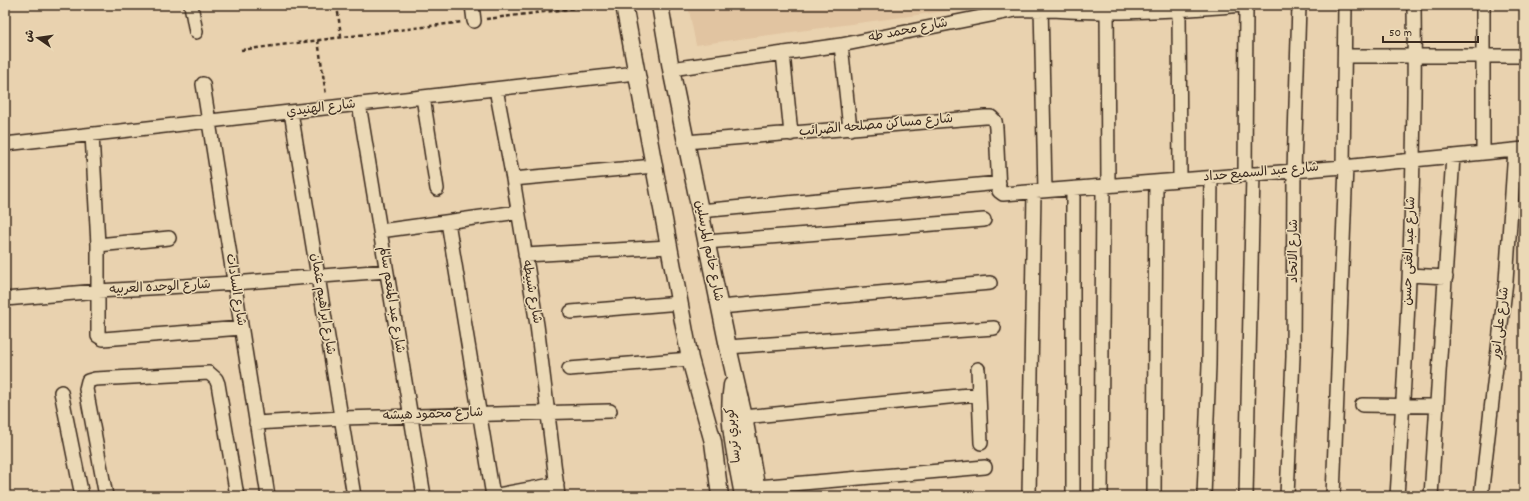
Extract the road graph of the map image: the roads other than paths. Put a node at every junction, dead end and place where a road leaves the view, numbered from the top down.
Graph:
1 (191, 5) edge
2 (472, 5) edge
3 (624, 5) edge
4 (660, 5) edge
5 (1242, 5) edge
6 (1246, 5) edge
7 (1300, 5) edge
8 (1345, 5) edge
9 (1414, 5) edge
10 (1483, 5) edge
11 (1041, 7) edge
12 (1106, 9) edge
13 (1182, 9) edge
14 (474, 21) road end
15 (196, 32) dead end
16 (841, 45) junction
17 (783, 53) junction
18 (1345, 56) junction
19 (1415, 56) junction
20 (1483, 56) junction
21 (1524, 56) edge
22 (671, 69) junction
23 (636, 73) junction
24 (203, 84) dead end
25 (496, 90) junction
26 (423, 97) junction
27 (359, 104) junction
28 (291, 112) junction
29 (209, 121) junction
30 (850, 129) junction
31 (92, 134) junction
32 (791, 134) junction
33 (686, 142) junction
34 (5, 144) edge
35 (1520, 150) edge
36 (1483, 153) junction
37 (1453, 156) junction
38 (1414, 160) junction
39 (654, 166) junction
40 (1345, 167) junction
41 (1294, 171) junction
42 (1249, 174) junction
43 (1211, 178) junction
44 (513, 179) junction
45 (1180, 180) junction
46 (1156, 182) junction
47 (1106, 186) junction
48 (999, 187) junction
49 (1073, 189) junction
50 (437, 190) dead end
51 (1039, 192) junction
52 (518, 212) junction
53 (700, 212) junction
54 (984, 220) dead end
55 (448, 222) junction
56 (380, 231) junction
57 (169, 238) dead end
58 (706, 242) junction
59 (98, 245) junction
60 (669, 248) junction
61 (525, 255) junction
62 (386, 271) junction
63 (1410, 275) junction
64 (318, 276) junction
65 (1446, 277) junction
66 (234, 283) junction
67 (990, 283) dead end
68 (98, 291) junction
69 (5, 299) edge
70 (680, 303) junction
71 (720, 307) junction
72 (572, 312) dead end
73 (241, 328) junction
74 (994, 328) dead end
75 (728, 347) junction
76 (690, 359) junction
77 (978, 369) dead end
78 (569, 370) dead end
79 (734, 375) junction
80 (62, 392) dead end
81 (979, 394) junction
82 (1362, 405) dead end
83 (1403, 406) junction
84 (1437, 406) junction
85 (610, 411) dead end
86 (548, 412) junction
87 (479, 414) junction
88 (411, 416) junction
89 (744, 417) junction
90 (341, 418) junction
91 (256, 423) junction
92 (713, 442) junction
93 (981, 443) dead end
94 (985, 467) dead end
95 (557, 490) edge
96 (758, 492) edge
97 (82, 496) edge
98 (106, 496) edge
99 (237, 496) edge
100 (268, 496) edge
101 (354, 496) edge
102 (424, 496) edge
103 (492, 496) edge
104 (720, 496) edge
105 (726, 496) edge
106 (743, 496) edge
107 (1029, 496) edge
108 (1073, 496) edge
109 (1101, 496) edge
110 (1154, 496) edge
111 (1204, 496) edge
112 (1246, 496) edge
113 (1287, 496) edge
114 (1333, 496) edge
115 (1397, 496) edge
116 (1431, 496) edge
117 (1481, 496) edge

1 - 15 street
2 - 14 street
3 - 23 main road
4 - 22 main road, شارع خاتم المرسلين
5 - 13 street, شارع محمد طه
6 - 42 street
7 - 41 street, شارع الاتحاد
8 - 18 street
9 - 19 street, شارع عبد الغنى حسن
10 - 20 street
11 - 12 street, شارع محمد طه
11 - 16 street, شارع محمد طه
11 - 51 street
12 - 13 street, شارع محمد طه
12 - 47 street
13 - 45 street
16 - 17 street, شارع محمد طه
16 - 30 street
17 - 22 street, شارع محمد طه
17 - 32 street
18 - 19 street
18 - 40 street
19 - 20 street
19 - 38 street, شارع عبد الغنى حسن
20 - 21 street
20 - 36 street
22 - 33 main road, شارع خاتم المرسلين
23 - 25 street, شارع الهنيدي
23 - 39 main road
24 - 29 street, شارع السادات
25 - 26 street, شارع الهنيدي
25 - 44 street, شارع شبيطه
26 - 27 street, شارع الهنيدي
26 - 50 street
27 - 28 street, شارع الهنيدي
27 - 56 street, شارع عبد المنعم سالم
28 - 29 street, شارع الهنيدي
28 - 64 street, شارع ابراهيم عثمان
29 - 31 street, شارع الهنيدي
29 - 66 street, شارع السادات
30 - 32 street, شارع مساكن مصلحه الضرائب
30 - 48 street, شارع مساكن مصلحه الضرائب
31 - 34 street, شارع الهنيدي
31 - 59 street
32 - 33 street, شارع مساكن مصلحه الضرائب
33 - 53 main road, شارع خاتم المرسلين
35 - 36 street, شارع عبد السميع حداد
35 - 117 street, شارع على انور
36 - 37 street, شارع عبد السميع حداد
37 - 38 street, شارع عبد السميع حداد
37 - 65 street
38 - 40 street, شارع عبد السميع حداد
38 - 63 street, شارع عبد الغنى حسن
39 - 44 street
39 - 60 main road
40 - 41 street, شارع عبد السميع حداد
40 - 114 street
41 - 42 street, شارع عبد السميع حداد
41 - 113 street, شارع الاتحاد
42 - 43 street, شارع عبد السميع حداد
42 - 112 street
43 - 45 street, شارع عبد السميع حداد
43 - 111 street
44 - 52 street, شارع شبيطه
45 - 46 street, شارع عبد السميع حداد
46 - 47 street, شارع عبد السميع حداد
46 - 110 street
47 - 49 street, شارع عبد السميع حداد
47 - 109 street
48 - 51 street, شارع عبد السميع حداد
48 - 53 street, شارع عبد السميع حداد
49 - 51 street, شارع عبد السميع حداد
49 - 108 street
51 - 107 street
52 - 55 street
52 - 61 street, شارع شبيطه
53 - 58 main road, شارع خاتم المرسلين
54 - 58 street
55 - 56 street
55 - 87 street
56 - 62 street, شارع عبد المنعم سالم
57 - 59 street
58 - 71 main road, شارع خاتم المرسلين
59 - 68 street
60 - 61 street
60 - 70 main road
61 - 86 street, شارع شبيطه
62 - 64 street, شارع الوحده العربيه
62 - 88 street, شارع عبد المنعم سالم
63 - 65 street
63 - 83 street, شارع عبد الغنى حسن
64 - 66 street, شارع الوحده العربيه
64 - 90 street, شارع ابراهيم عثمان
65 - 84 street
66 - 68 street, شارع الوحده العربيه
66 - 73 street, شارع السادات
67 - 71 street
68 - 69 street, شارع الوحده العربيه
68 - 73 street
70 - 72 street
70 - 76 main road
71 - 75 main road, شارع خاتم المرسلين
73 - 91 street, شارع السادات
74 - 75 street
75 - 79 main road, شارع خاتم المرسلين
76 - 78 street
76 - 92 main road
77 - 81 street
79 - 89 main road, شارع خاتم المرسلين
79 - 106 main road, كوبري ترسا
80 - 97 street
81 - 89 street
81 - 93 street
82 - 83 street
83 - 84 street
83 - 115 street, شارع عبد الغنى حسن
84 - 116 street
85 - 86 street, شارع محمود هيشه
86 - 87 street, شارع محمود هيشه
86 - 95 street, شارع شبيطه
87 - 88 street, شارع محمود هيشه
87 - 103 street
88 - 90 street, شارع محمود هيشه
88 - 102 street, شارع عبد المنعم سالم
89 - 96 main road, شارع خاتم المرسلين
90 - 91 street, شارع محمود هيشه
90 - 101 street, شارع ابراهيم عثمان
91 - 100 street, شارع السادات
92 - 104 main road
92 - 105 main road, كوبري ترسا
94 - 96 street
95 - 103 street
98 - 99 street

